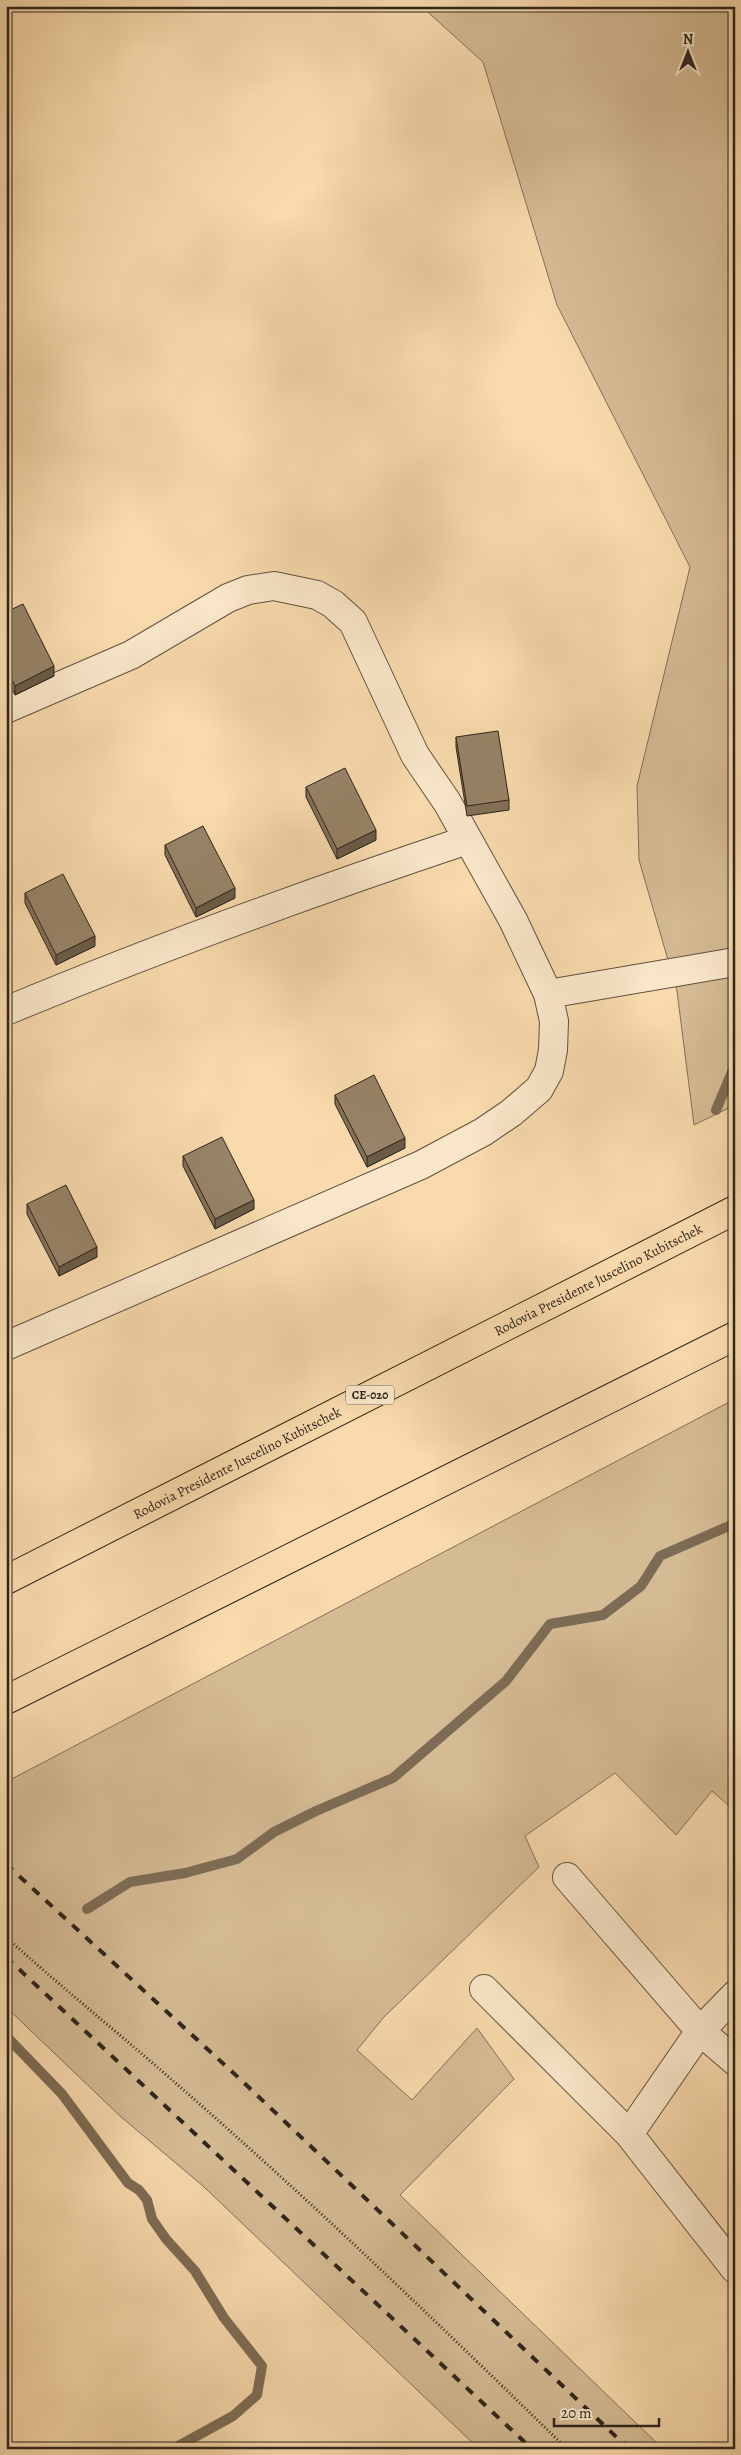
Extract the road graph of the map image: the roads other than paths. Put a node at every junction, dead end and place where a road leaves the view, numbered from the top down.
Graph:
1 (6, 709) edge
2 (467, 840) junction
3 (722, 964) edge
4 (548, 994) junction
5 (6, 1011) edge
6 (735, 1210) edge
7 (735, 1336) edge
8 (8, 1340) edge
9 (6, 1580) edge
10 (6, 1700) edge
11 (568, 1877) dead end
12 (484, 1989) dead end
13 (735, 1995) edge
14 (700, 2030) junction
15 (735, 2061) edge
16 (629, 2134) junction
17 (735, 2269) edge

1 - 2 street
2 - 4 street
2 - 5 street
3 - 4 street
4 - 8 street
6 - 9 highway, Rodovia Presidente Juscelino Kubitschek / CE-020
7 - 10 highway
11 - 14 street
12 - 16 street
13 - 14 street
14 - 15 street
14 - 16 street
16 - 17 street

